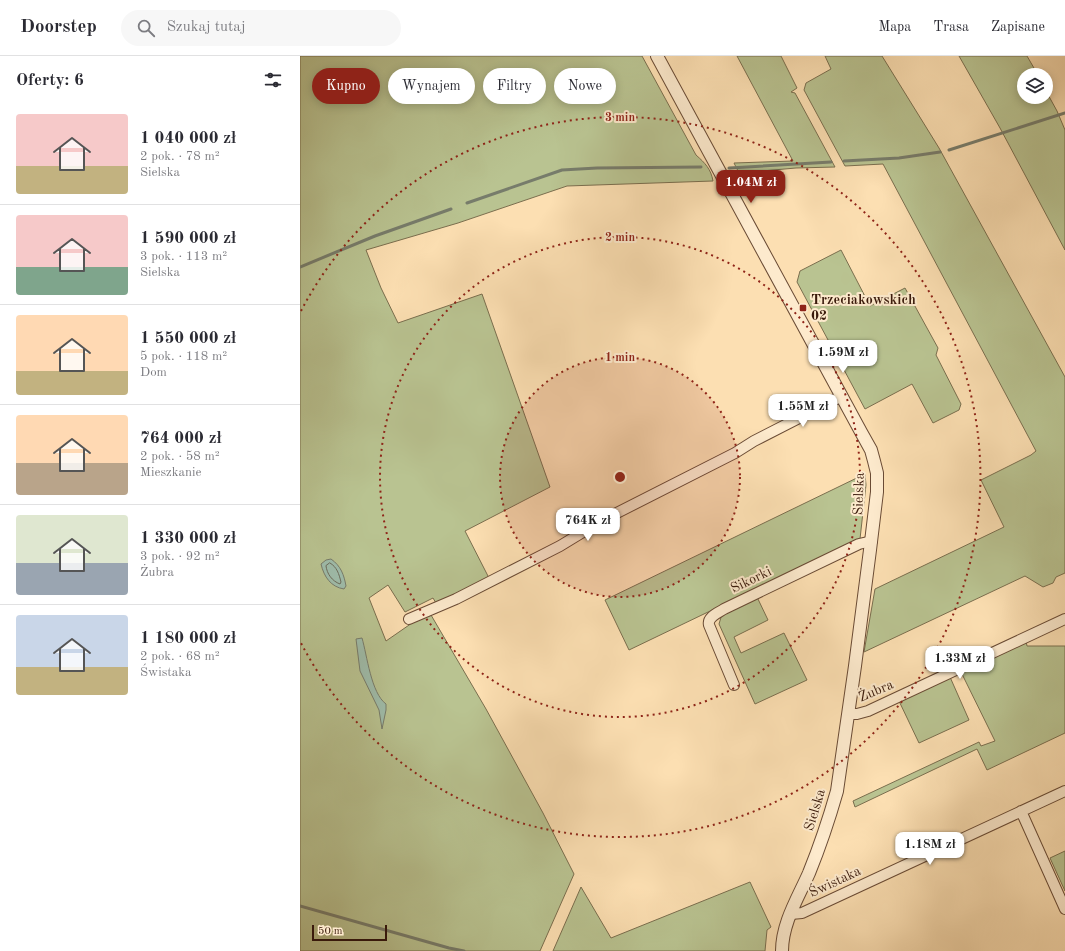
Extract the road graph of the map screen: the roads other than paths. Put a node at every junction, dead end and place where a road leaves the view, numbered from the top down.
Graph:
1 (657, 56) edge
2 (842, 396) junction
3 (872, 541) junction
4 (410, 619) dead end
5 (1065, 619) edge
6 (734, 685) dead end
7 (848, 714) junction
8 (1065, 791) edge
9 (1021, 811) junction
10 (1065, 909) edge
11 (791, 914) junction
12 (782, 951) edge

1 - 2 street, Sielska
2 - 3 street, Sielska
2 - 4 street
3 - 6 street, Sikorki
3 - 7 street, Sielska
5 - 7 street, Żubra
7 - 11 street, Sielska
8 - 9 street, Świstaka
9 - 10 street
9 - 11 street, Świstaka
11 - 12 street, Sielska

